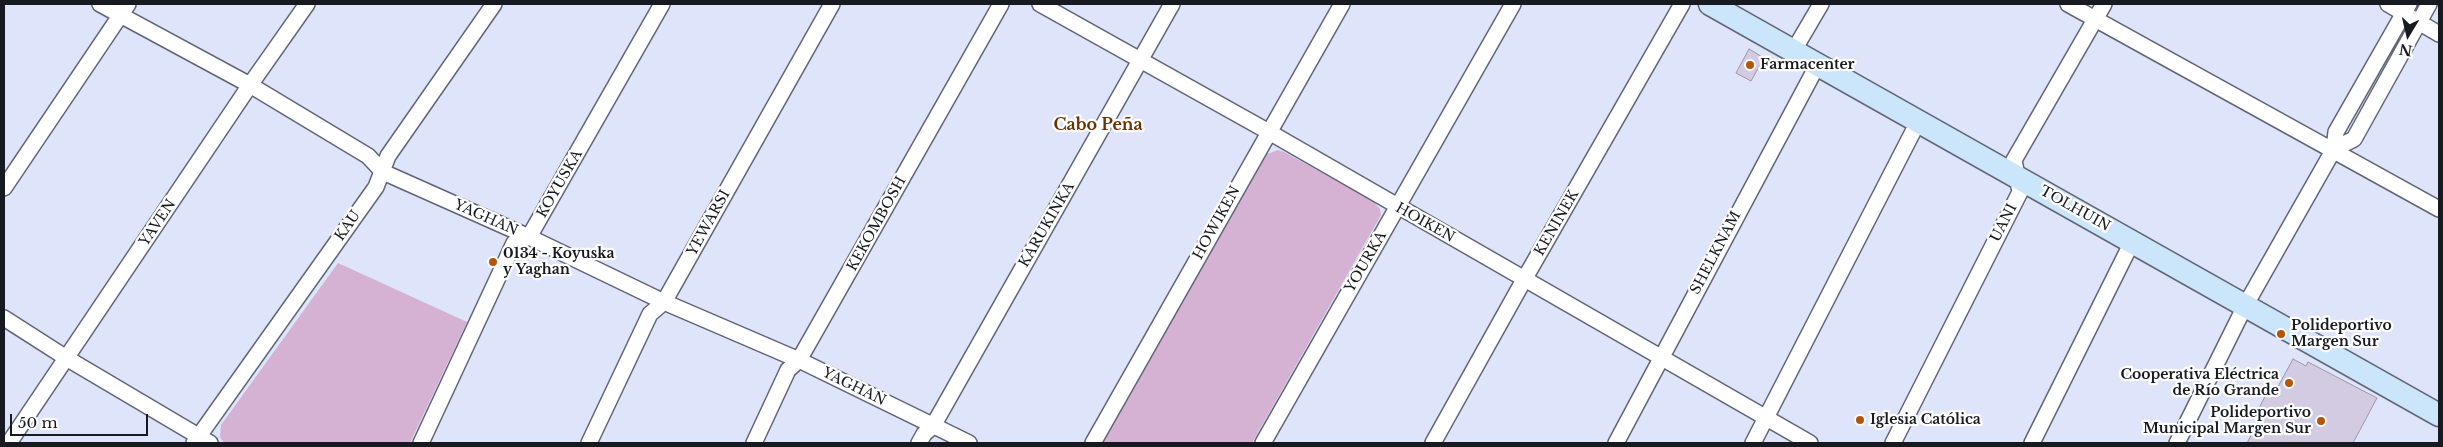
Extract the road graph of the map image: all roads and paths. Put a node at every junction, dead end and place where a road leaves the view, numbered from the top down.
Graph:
1 (100, 4) edge
2 (307, 4) edge
3 (494, 4) edge
4 (662, 4) edge
5 (832, 4) edge
6 (1001, 4) edge
7 (1040, 4) edge
8 (1172, 4) edge
9 (1342, 4) edge
10 (1513, 4) edge
11 (1682, 4) edge
12 (1710, 4) edge
13 (1821, 4) edge
14 (2068, 4) edge
15 (2104, 4) edge
16 (2388, 4) edge
17 (2429, 4) edge
18 (2406, 8) edge
19 (124, 9) edge
20 (2096, 19) junction
21 (2419, 22) junction
22 (2439, 34) edge
23 (1794, 50) junction
24 (1140, 60) junction
25 (1818, 64) junction
26 (250, 85) junction
27 (1919, 120) junction
28 (1269, 132) junction
29 (2334, 149) junction
30 (383, 172) junction
31 (2017, 177) junction
32 (4, 188) edge
33 (1397, 207) junction
34 (2439, 209) edge
35 (529, 237) junction
36 (2132, 242) junction
37 (1525, 278) junction
38 (664, 302) junction
39 (2245, 306) junction
40 (4, 318) edge
41 (1660, 357) junction
42 (68, 359) junction
43 (799, 360) junction
44 (2439, 415) edge
45 (1766, 419) junction
46 (933, 426) junction
47 (201, 441) edge
48 (9, 443) edge
49 (421, 443) edge
50 (589, 443) edge
51 (754, 443) edge
52 (920, 443) edge
53 (969, 443) edge
54 (1093, 443) edge
55 (1263, 443) edge
56 (1433, 443) edge
57 (1616, 443) edge
58 (1753, 443) edge
59 (1810, 443) edge
60 (1893, 443) edge
61 (2032, 443) edge
62 (2177, 443) edge

1 - 19 street, YAGHAN
2 - 26 street, YAVEN
3 - 30 street, KAU
4 - 35 street, KOYUSKA
5 - 38 street, YEWARSI
6 - 43 street, KEKOMBOSH
7 - 24 street, HOIKEN
8 - 24 street, KARUKINKA
9 - 28 street, HOWIKEN
10 - 33 street, YOURKA
11 - 37 street, KENINEK
12 - 23 street, TOLHUIN
13 - 23 street
14 - 20 street
15 - 20 street, UANI
16 - 18 street
17 - 21 street
18 - 21 street
18 - 29 street
19 - 26 street, YAGHAN
19 - 32 street
20 - 29 street
20 - 31 street, UANI
21 - 22 street
21 - 29 street
23 - 25 street, TOLHUIN
24 - 28 street, HOIKEN
24 - 46 street, KARUKINKA
25 - 27 street, TOLHUIN
25 - 41 street, SHELKNAM
26 - 30 street, YAGHAN
26 - 42 street, YAVEN
27 - 31 street, TOLHUIN
27 - 45 street
28 - 33 street, HOIKEN
28 - 54 street, HOWIKEN
29 - 34 street
29 - 39 street
30 - 35 street, YAGHAN
30 - 47 street, KAU
31 - 36 street, TOLHUIN
31 - 60 street, UANI
33 - 37 street, HOIKEN
33 - 55 street, YOURKA
35 - 38 street, YAGHAN
35 - 49 street, KOYUSKA
36 - 39 street, TOLHUIN
36 - 61 street
37 - 41 street, HOIKEN
37 - 56 street, KENINEK
38 - 43 street, YAGHAN
38 - 50 street, YEWARSI
39 - 44 street, TOLHUIN
39 - 62 street
40 - 42 street
41 - 45 street, HOIKEN
41 - 57 street, SHELKNAM
42 - 47 street
42 - 48 street, YAVEN
43 - 46 street, YAGHAN
43 - 51 street, KEKOMBOSH
45 - 58 street
45 - 59 street, HOIKEN
46 - 52 street, KARUKINKA
46 - 53 street, YAGHAN

